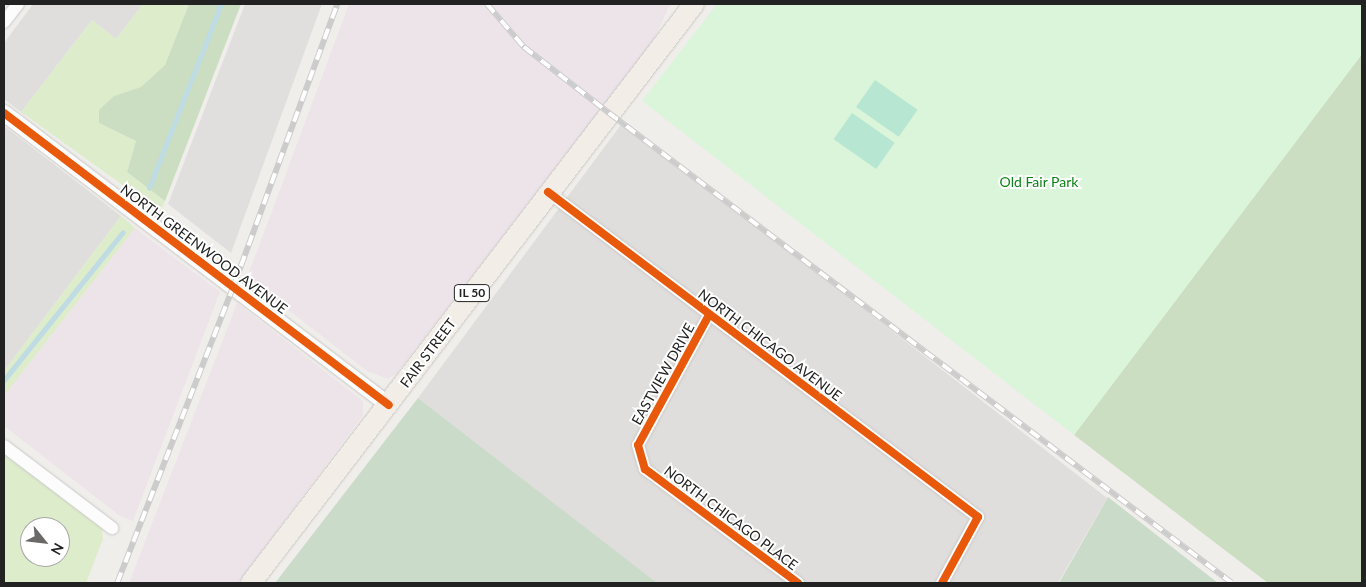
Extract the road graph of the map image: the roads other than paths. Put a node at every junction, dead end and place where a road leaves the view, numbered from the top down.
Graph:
1 (18, 4) edge
2 (694, 4) edge
3 (4, 22) edge
4 (4, 113) edge
5 (548, 192) junction
6 (710, 316) junction
7 (389, 405) junction
8 (638, 445) joint
9 (4, 446) edge
10 (112, 528) dead end
11 (252, 583) edge
12 (798, 583) edge
13 (942, 583) edge

1 - 3 street
2 - 5 main road, FAIR STREET / IL 50
4 - 7 street, NORTH GREENWOOD AVENUE
5 - 6 street, NORTH CHICAGO AVENUE
5 - 7 main road, FAIR STREET / IL 50
6 - 8 street, EASTVIEW DRIVE
6 - 13 street, NORTH CHICAGO AVENUE
7 - 11 main road, FAIR STREET / IL 50
8 - 12 street, NORTH CHICAGO PLACE
9 - 10 street

